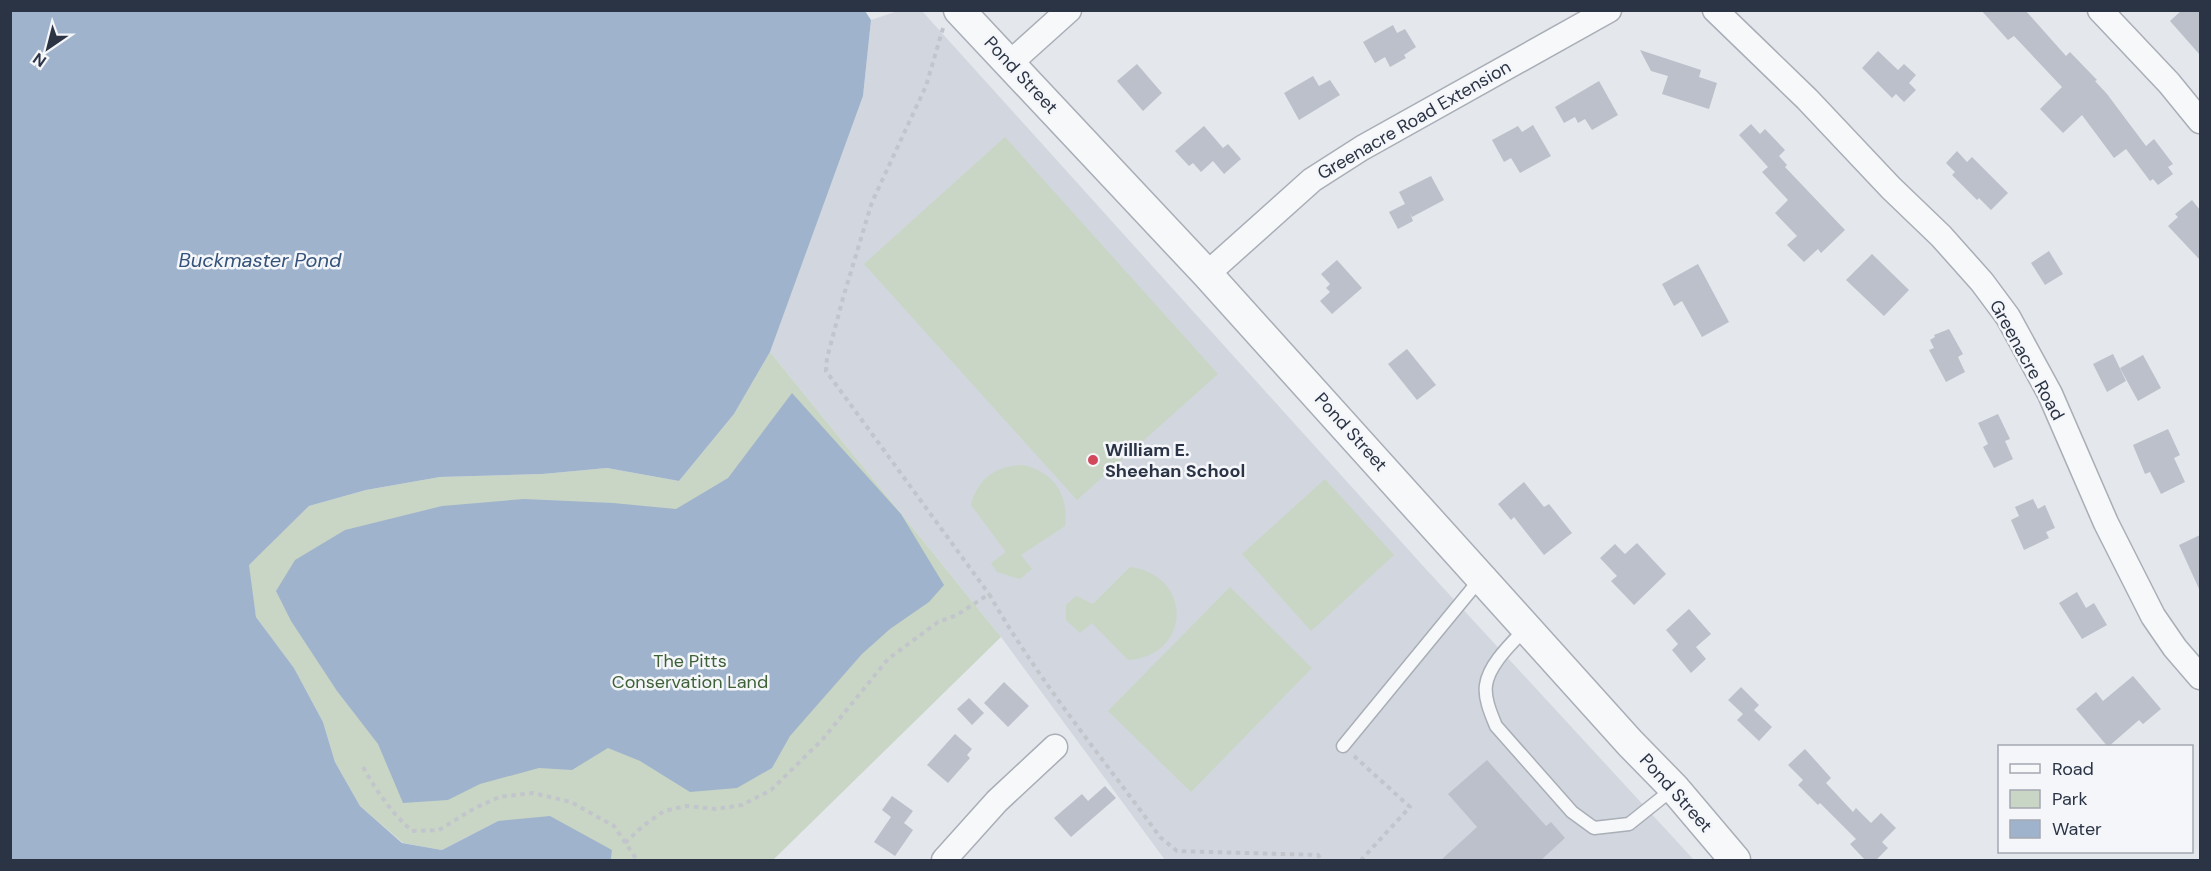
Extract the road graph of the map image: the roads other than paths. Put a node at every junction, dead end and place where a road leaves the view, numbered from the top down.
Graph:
1 (1069, 10) edge
2 (1609, 10) edge
3 (1715, 10) edge
4 (2100, 10) edge
5 (952, 18) edge
6 (1010, 63) junction
7 (2200, 121) edge
8 (1207, 274) junction
9 (1482, 577) junction
10 (1527, 627) junction
11 (2200, 676) edge
12 (1343, 746) road end
13 (1055, 747) dead end
14 (1674, 788) junction
15 (944, 861) edge
16 (1736, 861) edge

1 - 6 street
2 - 8 street, Greenacre Road Extension
3 - 11 street, Greenacre Road
4 - 7 street
5 - 6 street, Pond Street
6 - 8 street, Pond Street
8 - 9 street, Pond Street
9 - 10 street, Pond Street
9 - 12 lane
10 - 14 street, Pond Street
10 - 14 lane
13 - 15 street
14 - 16 street, Pond Street

